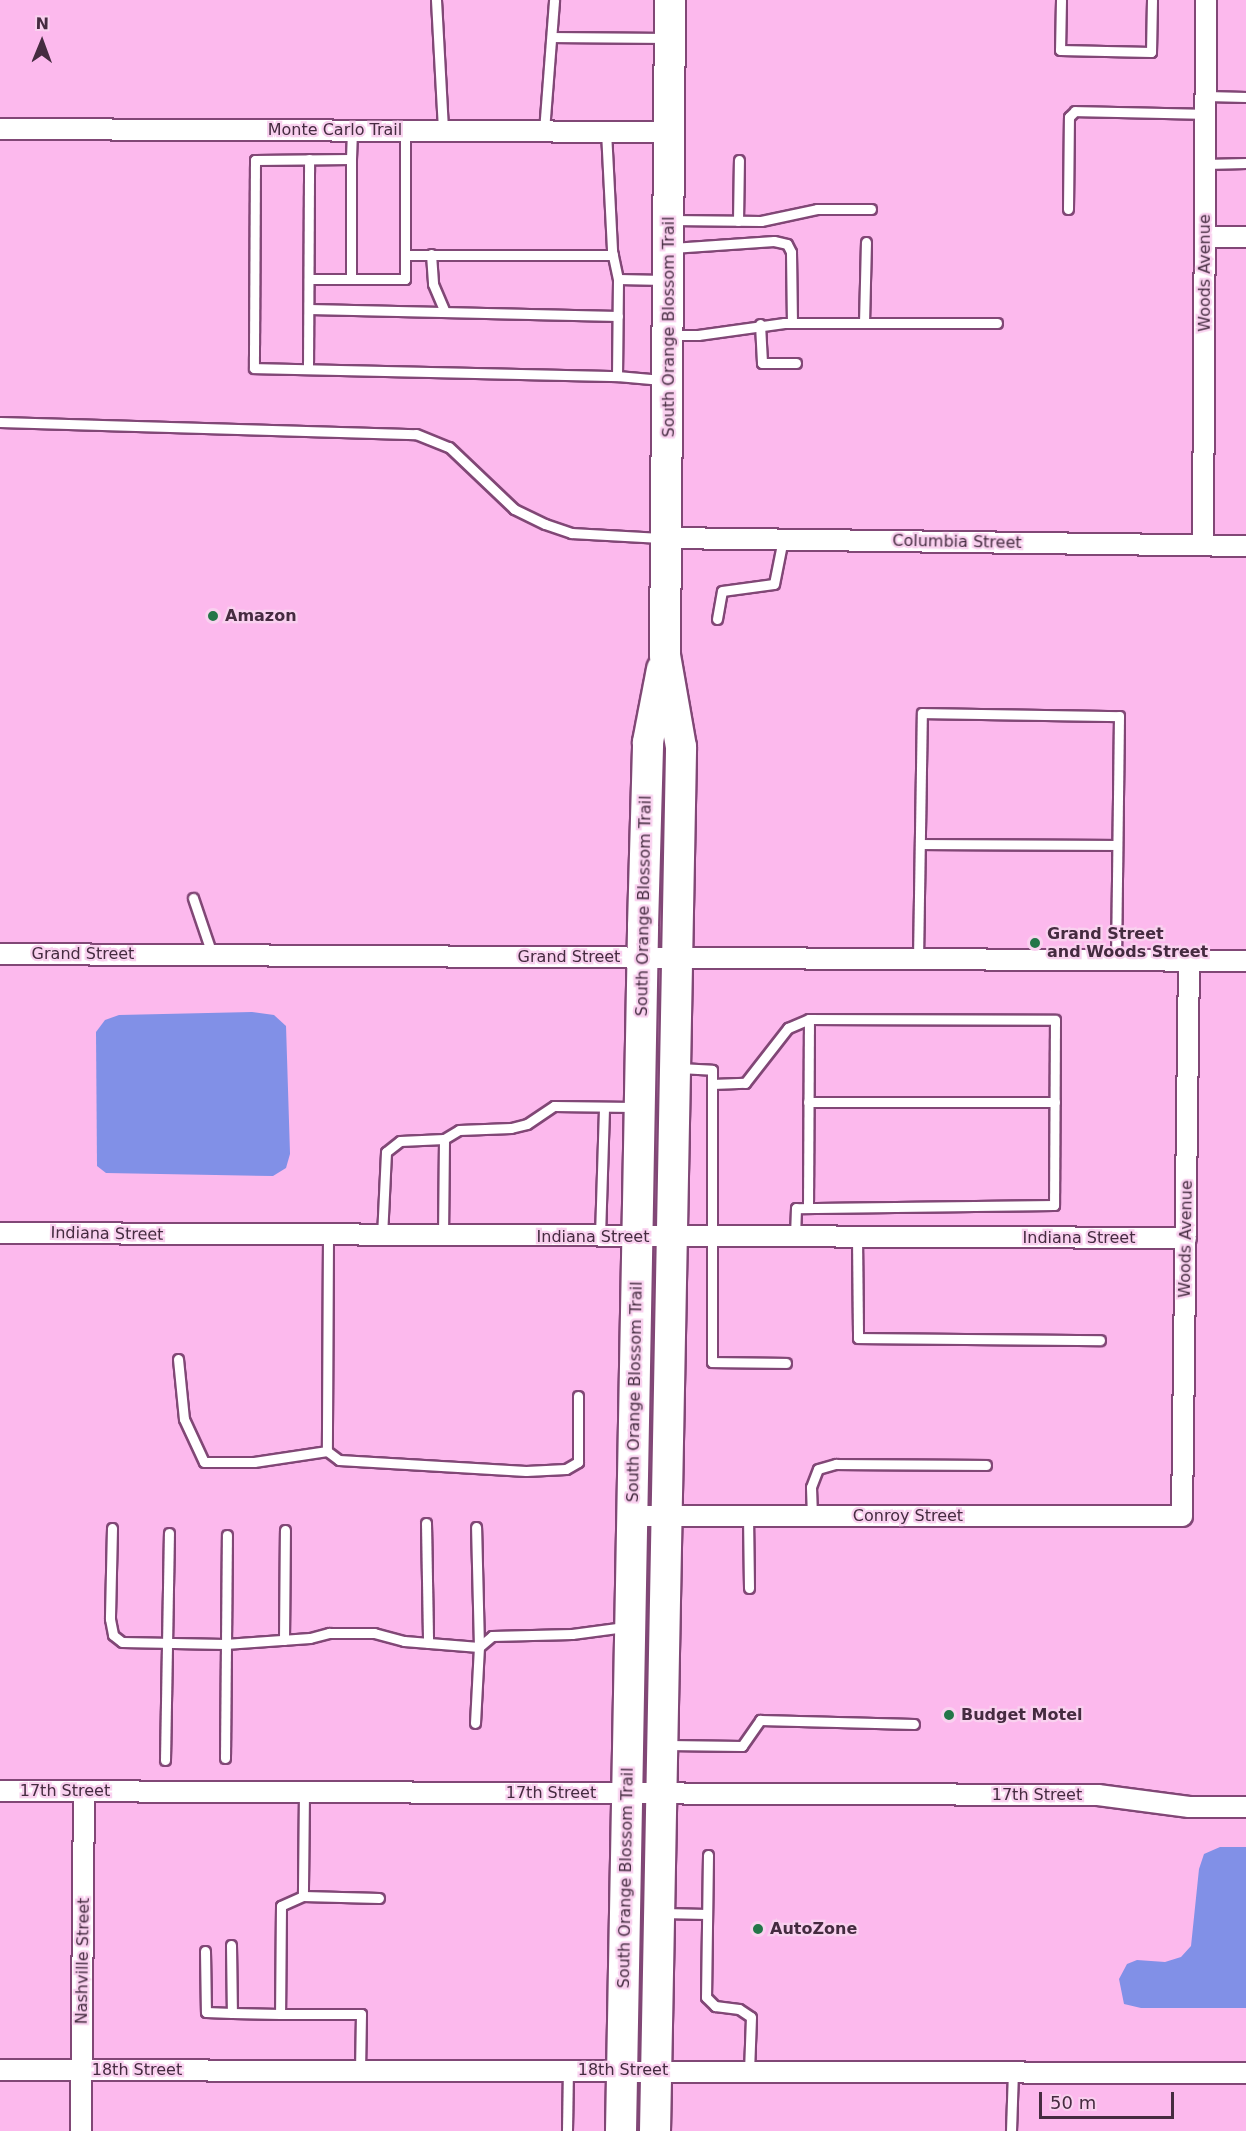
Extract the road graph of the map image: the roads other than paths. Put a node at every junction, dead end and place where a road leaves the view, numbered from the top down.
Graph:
1 (436, 0) edge
2 (554, 0) edge
3 (670, 0) edge
4 (1061, 0) edge
5 (1152, 0) edge
6 (1206, 0) edge
7 (553, 37) junction
8 (670, 39) junction
9 (1246, 97) edge
10 (1206, 105) junction
11 (0, 129) edge
12 (352, 130) junction
13 (405, 131) junction
14 (443, 131) junction
15 (544, 131) junction
16 (606, 132) junction
17 (670, 132) junction
18 (309, 159) junction
19 (351, 159) junction
20 (739, 160) dead end
21 (1246, 163) edge
22 (1205, 164) junction
23 (871, 209) dead end
24 (1068, 209) dead end
25 (738, 221) junction
26 (669, 234) junction
27 (1205, 237) junction
28 (1246, 237) edge
29 (866, 242) dead end
30 (431, 254) junction
31 (405, 255) junction
32 (613, 255) junction
33 (309, 279) junction
34 (351, 279) junction
35 (618, 279) junction
36 (669, 280) junction
37 (309, 309) junction
38 (445, 312) junction
39 (618, 316) junction
40 (997, 322) dead end
41 (792, 323) junction
42 (864, 323) junction
43 (760, 324) junction
44 (668, 335) junction
45 (796, 363) dead end
46 (309, 369) junction
47 (616, 376) junction
48 (668, 380) junction
49 (0, 422) edge
50 (668, 538) junction
51 (783, 539) junction
52 (1203, 545) junction
53 (1246, 546) edge
54 (717, 619) dead end
55 (665, 655) junction
56 (920, 844) junction
57 (1117, 845) junction
58 (193, 898) dead end
59 (0, 954) edge
60 (212, 954) junction
61 (642, 957) junction
62 (676, 958) junction
63 (918, 960) junction
64 (1116, 961) junction
65 (1189, 961) junction
66 (1246, 961) edge
67 (808, 1019) junction
68 (676, 1068) junction
69 (712, 1084) junction
70 (808, 1102) junction
71 (1055, 1102) junction
72 (604, 1107) junction
73 (640, 1107) junction
74 (444, 1139) junction
75 (808, 1208) junction
76 (0, 1233) edge
77 (328, 1237) junction
78 (382, 1237) junction
79 (442, 1237) junction
80 (600, 1237) junction
81 (638, 1237) junction
82 (674, 1237) junction
83 (711, 1237) junction
84 (795, 1238) junction
85 (857, 1238) junction
86 (1186, 1238) junction
87 (1100, 1340) dead end
88 (178, 1359) dead end
89 (786, 1364) dead end
90 (578, 1396) dead end
91 (327, 1451) junction
92 (986, 1465) dead end
93 (633, 1516) junction
94 (666, 1516) junction
95 (748, 1516) junction
96 (812, 1516) junction
97 (1182, 1516) joint
98 (426, 1523) dead end
99 (112, 1527) dead end
100 (476, 1527) dead end
101 (285, 1530) dead end
102 (170, 1533) dead end
103 (227, 1535) dead end
104 (749, 1588) dead end
105 (631, 1627) junction
106 (284, 1640) junction
107 (167, 1642) junction
108 (428, 1642) junction
109 (225, 1644) junction
110 (479, 1647) junction
111 (475, 1723) dead end
112 (914, 1724) dead end
113 (662, 1744) junction
114 (225, 1758) dead end
115 (165, 1760) dead end
116 (0, 1791) edge
117 (84, 1791) junction
118 (304, 1792) junction
119 (628, 1794) junction
120 (661, 1794) junction
121 (1246, 1807) edge
122 (708, 1855) dead end
123 (303, 1896) junction
124 (379, 1898) dead end
125 (659, 1913) junction
126 (707, 1914) junction
127 (231, 1945) dead end
128 (205, 1951) dead end
129 (232, 2013) junction
130 (279, 2014) junction
131 (622, 2069) junction
132 (0, 2070) edge
133 (360, 2070) junction
134 (568, 2070) junction
135 (656, 2070) junction
136 (82, 2071) junction
137 (748, 2071) junction
138 (1013, 2072) junction
139 (1246, 2073) edge
140 (81, 2131) edge
141 (567, 2131) edge
142 (621, 2131) edge
143 (655, 2131) edge
144 (1011, 2131) edge

1 - 14 lane
2 - 7 lane
3 - 8 main road, South Orange Blossom Trail
4 - 5 lane
6 - 10 street, Woods Avenue
7 - 8 lane
7 - 15 lane
8 - 17 main road, South Orange Blossom Trail
9 - 10 lane
10 - 22 street, Woods Avenue
10 - 24 lane
11 - 12 street, Monte Carlo Trail
12 - 13 street, Monte Carlo Trail
12 - 19 lane
13 - 14 street, Monte Carlo Trail
13 - 31 lane
14 - 15 street, Monte Carlo Trail
15 - 16 street, Monte Carlo Trail
16 - 17 street, Monte Carlo Trail
16 - 32 lane
17 - 26 main road, South Orange Blossom Trail
18 - 19 lane
18 - 33 lane
18 - 46 lane
19 - 34 lane
20 - 25 lane
21 - 22 lane
22 - 27 street, Woods Avenue
23 - 25 lane
25 - 26 lane
26 - 36 main road, South Orange Blossom Trail
26 - 41 lane
27 - 28 street
27 - 52 street, Woods Avenue
29 - 42 lane
30 - 31 lane
30 - 32 lane
30 - 38 lane
31 - 34 lane
32 - 35 lane
33 - 34 lane
33 - 37 lane
35 - 36 lane
35 - 39 lane
36 - 44 main road, South Orange Blossom Trail
37 - 38 lane
37 - 46 lane
38 - 39 lane
39 - 47 lane
40 - 42 lane
41 - 42 lane
41 - 43 lane
43 - 44 lane
43 - 45 lane
44 - 48 main road, South Orange Blossom Trail
46 - 47 lane
47 - 48 lane
48 - 50 main road, South Orange Blossom Trail
49 - 50 lane
50 - 51 street, Columbia Street
50 - 55 main road, South Orange Blossom Trail
51 - 52 street, Columbia Street
51 - 54 lane
52 - 53 street, Columbia Street
55 - 61 main road, South Orange Blossom Trail
55 - 62 main road, South Orange Blossom Trail
56 - 57 lane
56 - 57 lane
56 - 63 lane
57 - 64 lane
58 - 60 lane
59 - 60 street, Grand Street
60 - 61 street, Grand Street
61 - 62 street, Grand Street
61 - 73 main road, South Orange Blossom Trail
62 - 63 street, Grand Street
62 - 68 main road, South Orange Blossom Trail
63 - 64 street, Grand Street
64 - 65 street, Grand Street
65 - 66 street, Grand Street
65 - 86 street, Woods Avenue
67 - 69 lane
67 - 70 lane
67 - 71 lane
68 - 69 lane
68 - 82 main road, South Orange Blossom Trail
69 - 83 lane
70 - 71 lane
70 - 75 lane
71 - 75 lane
72 - 73 lane
72 - 74 lane
72 - 80 lane
73 - 81 main road, South Orange Blossom Trail
74 - 78 lane
74 - 79 lane
75 - 84 lane
76 - 77 street, Indiana Street
77 - 78 street, Indiana Street
77 - 91 lane
78 - 79 street, Indiana Street
79 - 80 street, Indiana Street
80 - 81 street, Indiana Street
81 - 82 street, Indiana Street
81 - 93 main road, South Orange Blossom Trail
82 - 83 street, Indiana Street
82 - 94 main road, South Orange Blossom Trail
83 - 84 street, Indiana Street
83 - 89 lane
84 - 85 street, Indiana Street
85 - 86 street, Indiana Street
85 - 87 lane
86 - 97 street, Woods Avenue
88 - 91 lane
90 - 91 lane
92 - 96 lane
93 - 94 street, Conroy Street
93 - 105 main road, South Orange Blossom Trail
94 - 95 street, Conroy Street
94 - 113 main road, South Orange Blossom Trail
95 - 96 street, Conroy Street
95 - 104 lane
96 - 97 street, Conroy Street
98 - 108 lane
99 - 107 lane
100 - 110 lane
101 - 106 lane
102 - 107 lane
103 - 109 lane
105 - 110 lane
105 - 119 main road, South Orange Blossom Trail
106 - 108 lane
106 - 109 lane
107 - 109 lane
107 - 115 lane
108 - 110 lane
109 - 114 lane
110 - 111 lane
112 - 113 lane
113 - 120 main road, South Orange Blossom Trail
116 - 117 street, 17th Street
117 - 118 street, 17th Street
117 - 136 street, Nashville Street
118 - 119 street, 17th Street
118 - 123 lane
119 - 120 street, 17th Street
119 - 131 main road, South Orange Blossom Trail
120 - 121 street, 17th Street
120 - 125 main road, South Orange Blossom Trail
122 - 126 lane
123 - 124 lane
123 - 130 lane
125 - 126 lane
125 - 135 main road, South Orange Blossom Trail
126 - 137 lane
127 - 129 lane
128 - 129 lane
129 - 130 lane
130 - 133 lane
131 - 134 street, 18th Street
131 - 135 street, 18th Street
131 - 142 main road, South Orange Blossom Trail
132 - 136 street, 18th Street
133 - 134 street, 18th Street
133 - 136 street, 18th Street
134 - 141 lane
135 - 137 street, 18th Street
135 - 143 main road, South Orange Blossom Trail
136 - 140 street, Nashville Street
137 - 138 street, 18th Street
138 - 139 street, 18th Street
138 - 144 lane

